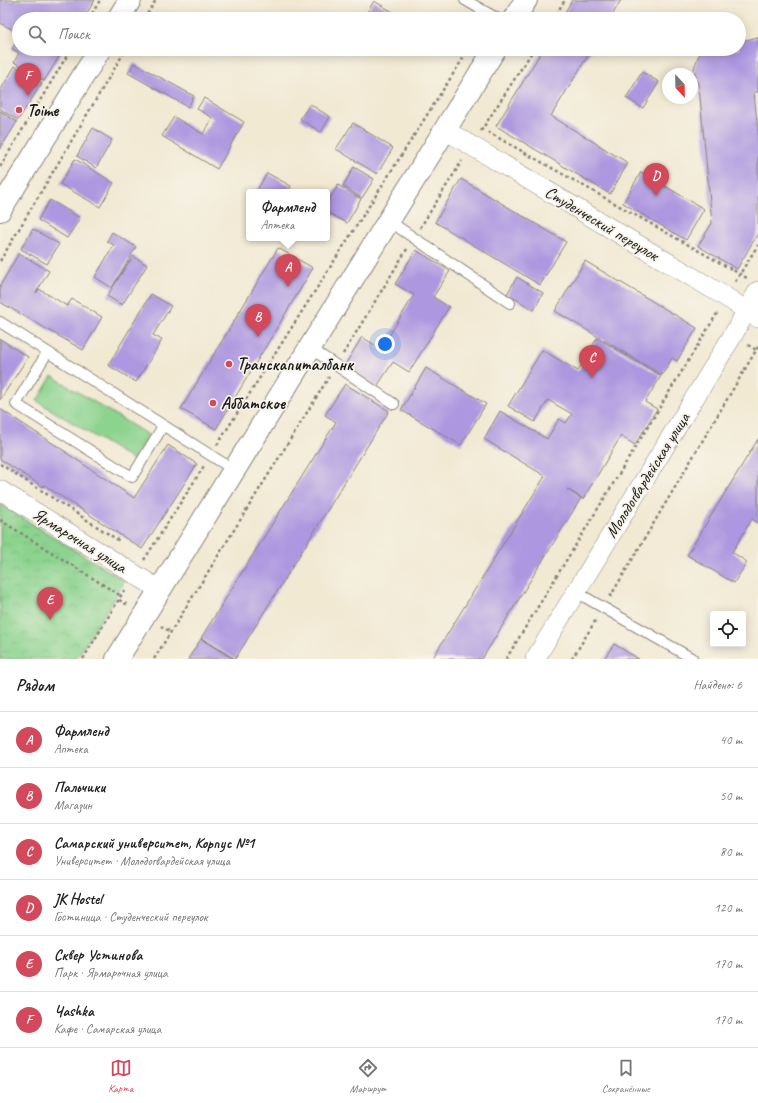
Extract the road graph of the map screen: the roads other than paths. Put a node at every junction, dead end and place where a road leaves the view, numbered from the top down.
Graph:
1 (130, 0) edge
2 (465, 0) edge
3 (526, 0) edge
4 (122, 12) edge
5 (486, 12) edge
6 (518, 12) edge
7 (96, 56) edge
8 (491, 56) edge
9 (445, 130) junction
10 (0, 210) edge
11 (389, 221) junction
12 (755, 285) edge
13 (510, 303) dead end
14 (752, 314) edge
15 (0, 322) edge
16 (310, 348) junction
17 (47, 353) junction
18 (394, 404) dead end
19 (163, 426) junction
20 (234, 470) junction
21 (0, 490) edge
22 (160, 590) junction
23 (576, 592) junction
24 (117, 659) edge
25 (535, 659) edge
26 (693, 659) edge

1 - 4 street
2 - 5 lane
3 - 6 street
7 - 10 street
8 - 9 street
9 - 11 street
9 - 14 street, Студенческий переулок
11 - 13 lane
11 - 16 street
12 - 14 street, Молодогвардейская улица
14 - 23 street, Молодогвардейская улица
15 - 17 lane
16 - 18 lane
16 - 20 street
17 - 19 lane
17 - 19 lane
19 - 20 lane
20 - 22 street
21 - 22 street, Ярмарочная улица
22 - 24 street
23 - 25 street, Молодогвардейская улица
23 - 26 lane

